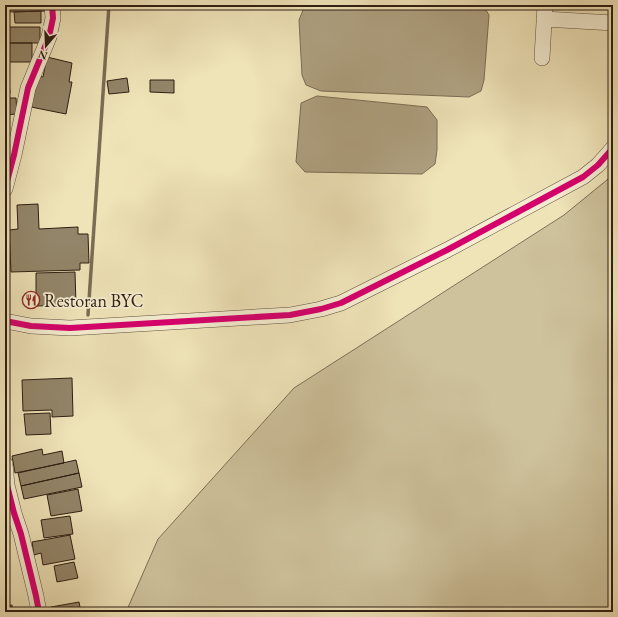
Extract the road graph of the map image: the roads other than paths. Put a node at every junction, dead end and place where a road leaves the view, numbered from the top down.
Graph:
1 (52, 5) edge
2 (545, 12) edge
3 (613, 23) edge
4 (542, 58) dead end
5 (613, 148) edge
6 (5, 189) edge
7 (5, 321) edge
8 (5, 464) edge
9 (39, 612) edge

1 - 6 street
2 - 3 street
2 - 4 street
5 - 7 street
8 - 9 street

